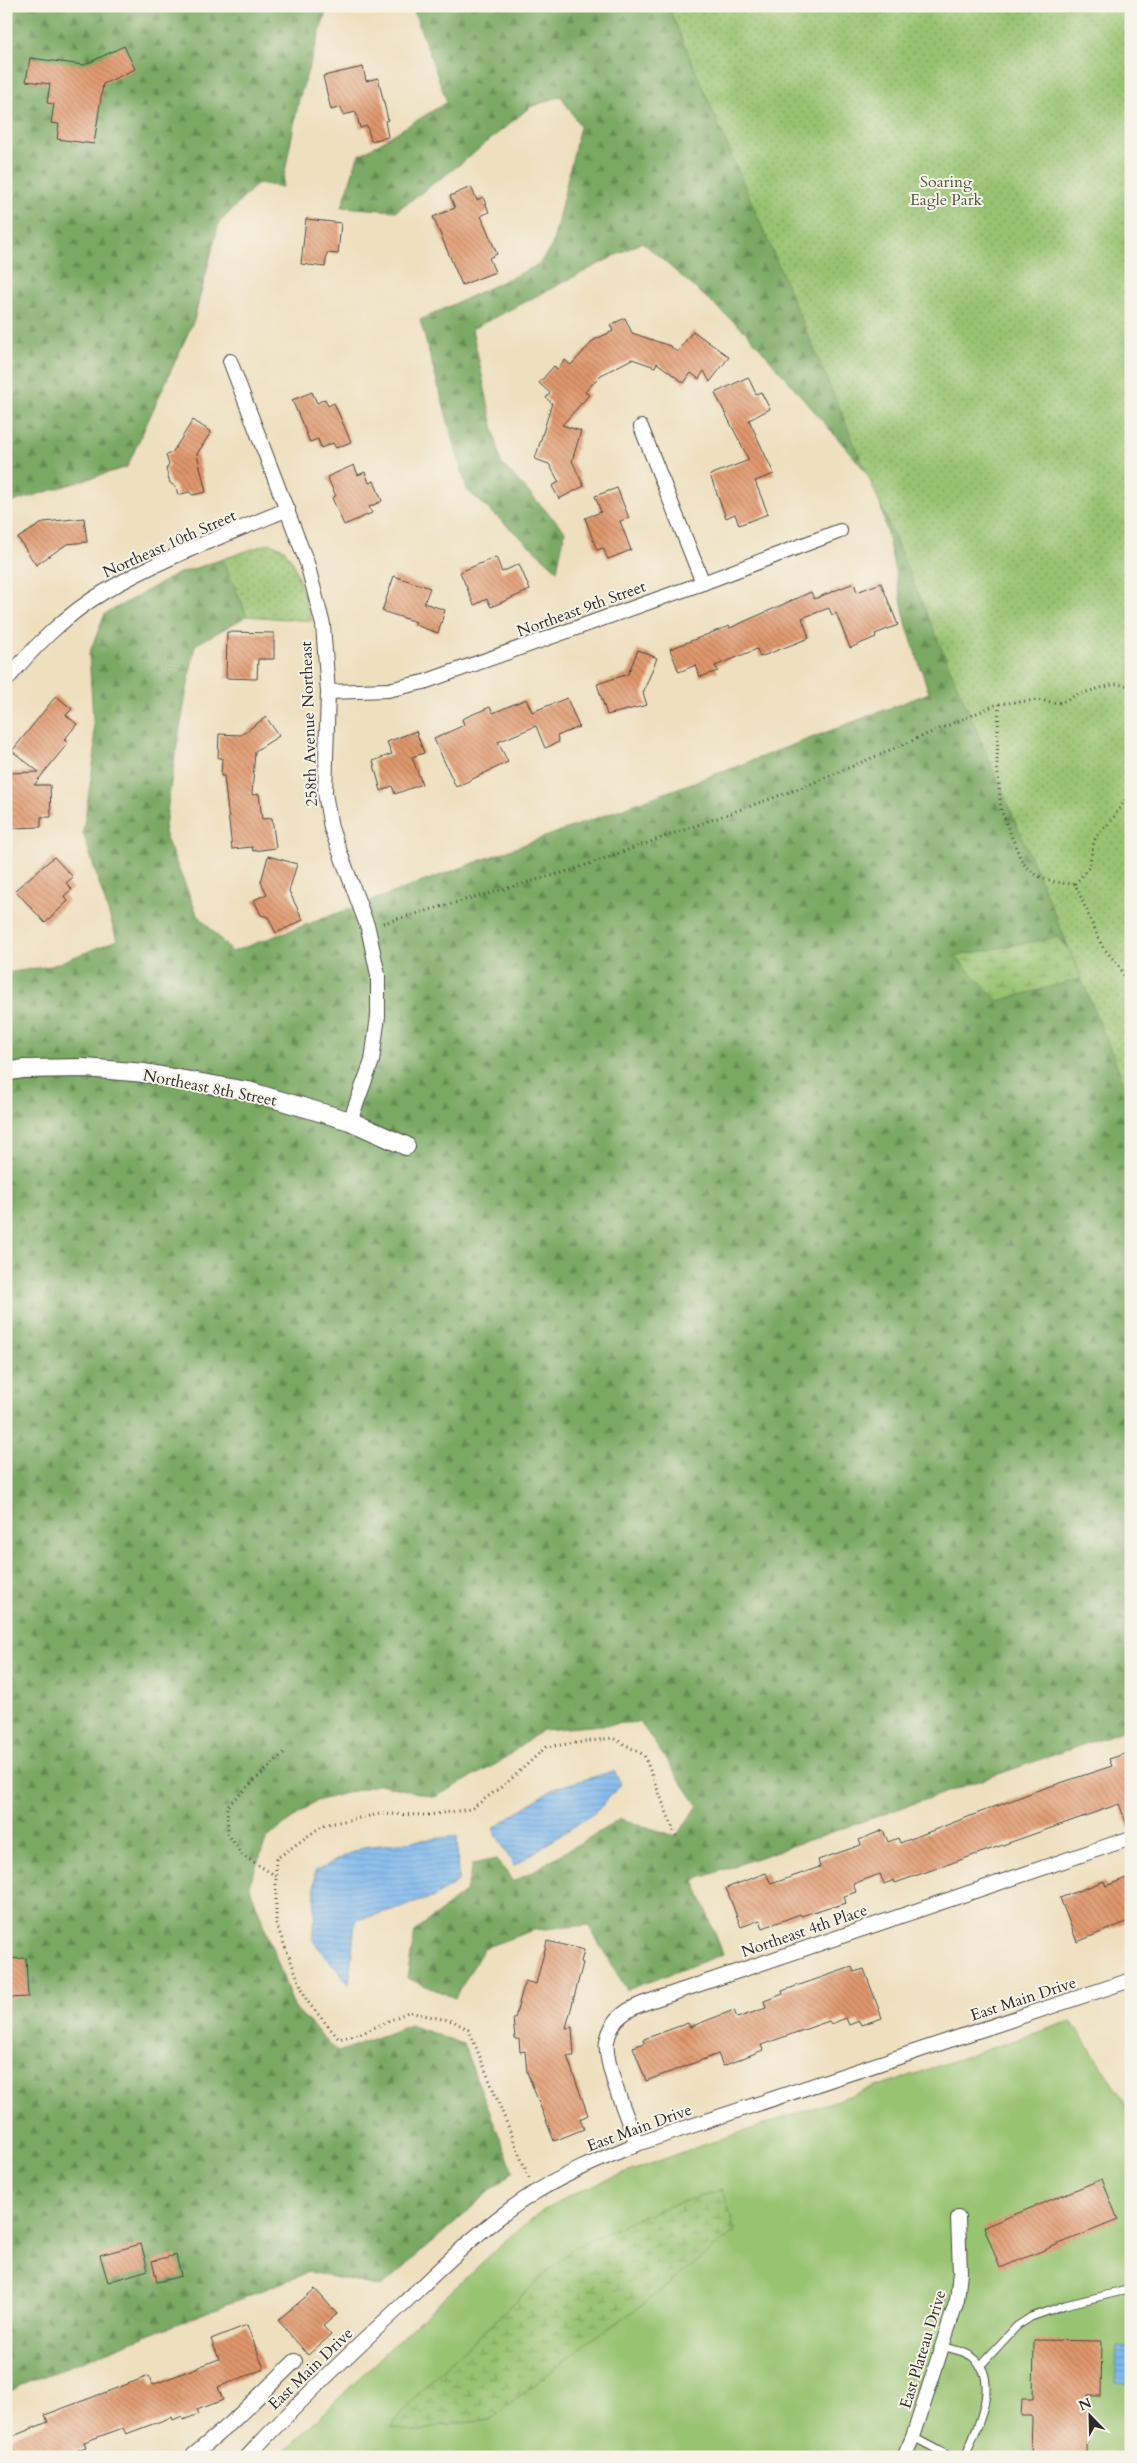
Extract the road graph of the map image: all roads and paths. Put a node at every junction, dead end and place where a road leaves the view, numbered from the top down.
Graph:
1 (230, 361) dead end
2 (641, 427) dead end
3 (288, 509) junction
4 (840, 531) dead end
5 (703, 583) junction
6 (6, 681) edge
7 (1131, 686) edge
8 (328, 692) junction
9 (998, 704) junction
10 (1131, 792) edge
11 (1075, 884) junction
12 (368, 928) junction
13 (1131, 989) edge
14 (6, 1072) edge
15 (350, 1120) junction
16 (406, 1146) dead end
17 (284, 1752) dead end
18 (676, 1836) dead end
19 (1131, 1838) edge
20 (276, 1876) junction
21 (1131, 1980) edge
22 (637, 2144) junction
23 (534, 2193) junction
24 (958, 2218) dead end
25 (1131, 2289) edge
26 (942, 2346) junction
27 (294, 2361) dead end
28 (980, 2366) junction
29 (913, 2437) junction
30 (191, 2457) edge
31 (247, 2457) edge
32 (904, 2457) edge
33 (951, 2457) edge
34 (965, 2457) edge

1 - 3 street, 258th Avenue Northeast
2 - 5 street
3 - 6 street, Northeast 10th Street
3 - 8 street, 258th Avenue Northeast
4 - 5 street, Northeast 9th Street
5 - 8 street, Northeast 9th Street
7 - 9 path
8 - 12 street, 258th Avenue Northeast
9 - 11 path
9 - 12 path
10 - 11 path
11 - 13 path
12 - 15 street, 258th Avenue Northeast
14 - 15 street, Northeast 8th Street
15 - 16 street, Northeast 8th Street
17 - 20 path
18 - 20 path
19 - 22 street, Northeast 4th Place
20 - 23 path
21 - 22 street, East Main Drive
22 - 23 street, East Main Drive
23 - 31 street, East Main Drive
24 - 26 street, East Plateau Drive
25 - 28 lane
26 - 28 lane
26 - 29 street, East Plateau Drive
27 - 30 street
28 - 34 lane
29 - 32 street, East Plateau Drive
29 - 33 lane

